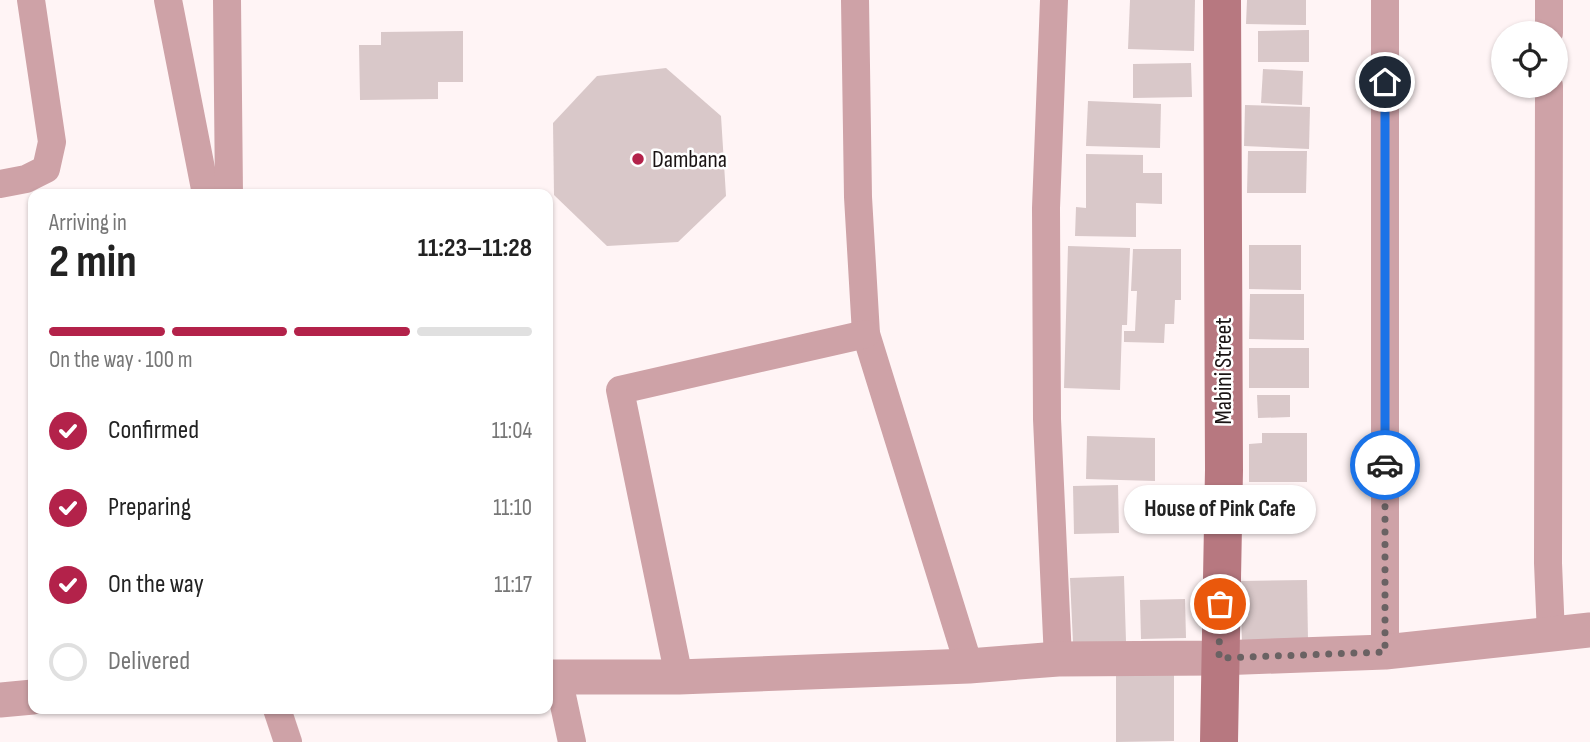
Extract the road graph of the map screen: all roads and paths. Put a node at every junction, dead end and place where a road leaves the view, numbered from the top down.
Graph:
1 (32, 0) edge
2 (168, 0) edge
3 (227, 0) edge
4 (855, 0) edge
5 (1054, 0) edge
6 (1222, 0) edge
7 (1385, 0) edge
8 (1549, 0) edge
9 (1549, 21) edge
10 (1549, 98) edge
11 (0, 184) edge
12 (205, 189) edge
13 (229, 189) edge
14 (866, 334) junction
15 (1590, 630) edge
16 (1551, 635) junction
17 (1385, 652) junction
18 (1219, 658) junction
19 (1058, 659) junction
20 (969, 666) junction
21 (553, 677) edge
22 (679, 677) junction
23 (28, 697) edge
24 (0, 700) edge
25 (279, 714) edge
26 (288, 742) edge
27 (572, 742) edge
28 (1219, 742) edge

1 - 11 street
2 - 12 street
3 - 13 street
4 - 14 street
5 - 19 street
6 - 18 main road, Mabini Street
7 - 17 street
8 - 9 street
10 - 16 street
14 - 20 street
14 - 22 street
15 - 16 street
16 - 17 street
17 - 18 street
18 - 19 street
18 - 28 main road, Mabini Street
19 - 20 street
20 - 22 street
21 - 22 street
21 - 27 street
23 - 24 street
25 - 26 street

